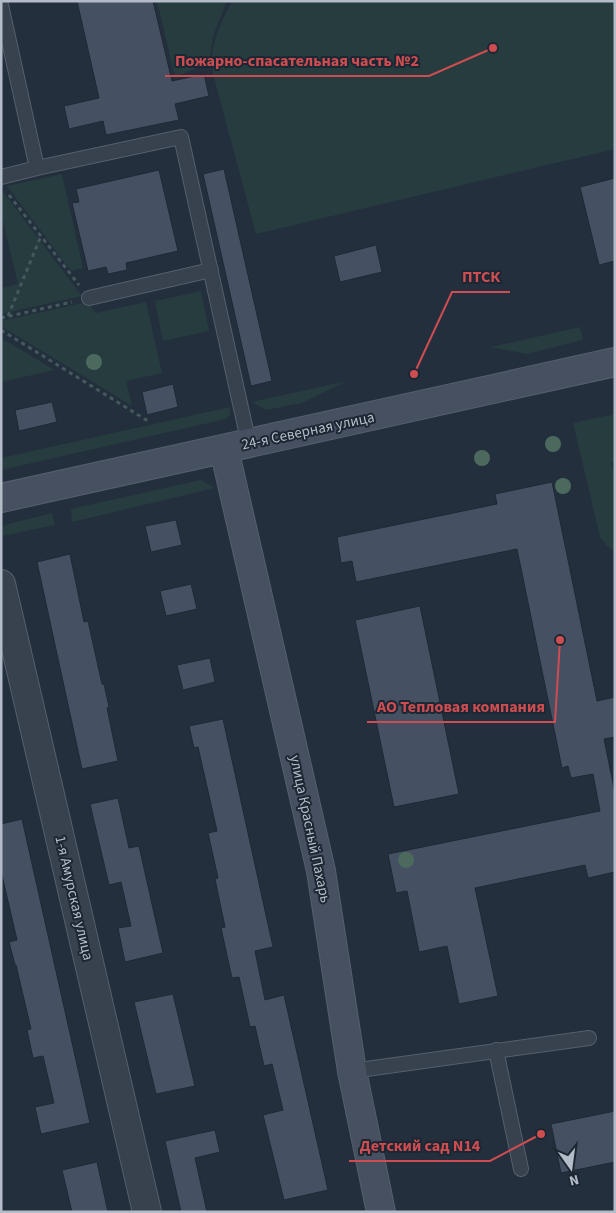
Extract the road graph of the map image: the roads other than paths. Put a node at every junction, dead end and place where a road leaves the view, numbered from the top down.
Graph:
1 (1, 6) edge
2 (38, 168) junction
3 (1, 177) edge
4 (211, 270) junction
5 (89, 298) road end
6 (615, 362) edge
7 (237, 446) junction
8 (1, 498) edge
9 (1, 584) edge
10 (589, 1038) dead end
11 (496, 1050) junction
12 (352, 1071) junction
13 (521, 1168) dead end
14 (147, 1212) edge
15 (381, 1212) edge

1 - 2 lane
2 - 3 lane
2 - 4 lane
4 - 5 lane
4 - 7 lane
6 - 7 street, 24-я Северная улица
7 - 8 street, 24-я Северная улица
7 - 12 street, улица Красный Пахарь
9 - 14 street, 1-я Амурская улица
10 - 11 lane
11 - 12 lane
11 - 13 lane
12 - 15 street, улица Красный Пахарь

